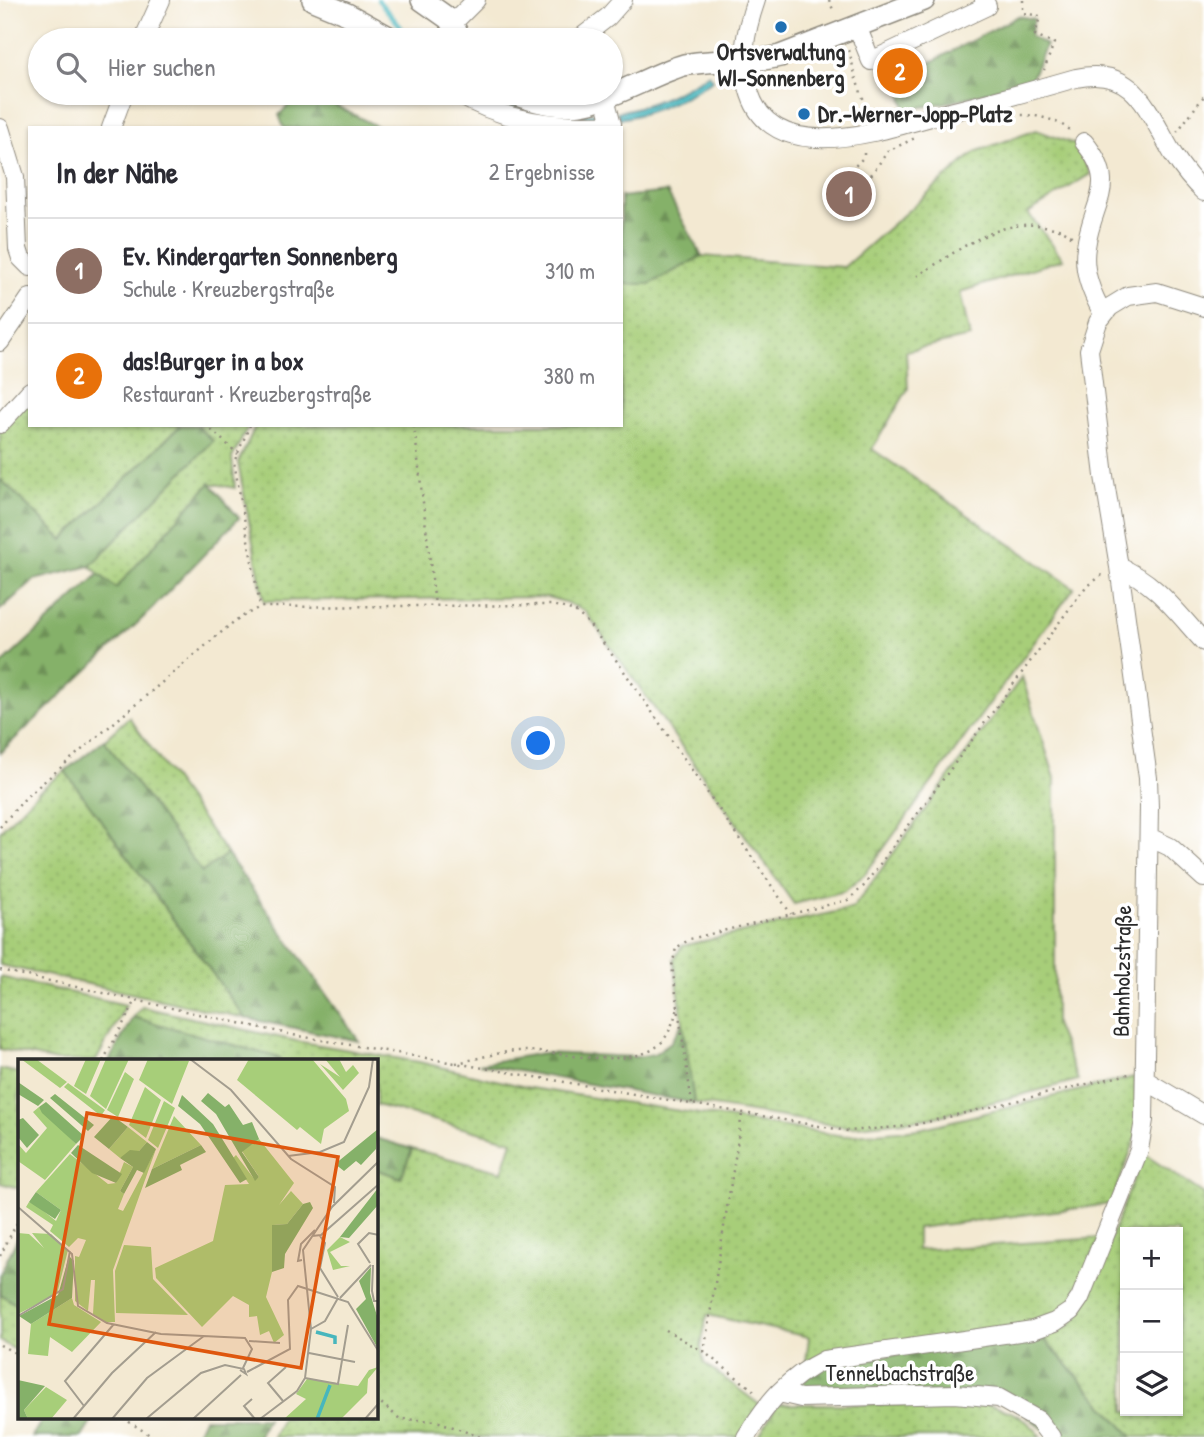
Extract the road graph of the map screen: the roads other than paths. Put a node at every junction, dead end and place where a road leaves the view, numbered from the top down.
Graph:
1 (162, 0) edge
2 (313, 0) edge
3 (422, 0) edge
4 (476, 0) edge
5 (622, 0) edge
6 (756, 0) edge
7 (923, 0) edge
8 (984, 0) edge
9 (858, 26) junction
10 (149, 28) edge
11 (372, 28) edge
12 (453, 28) edge
13 (459, 28) edge
14 (594, 28) edge
15 (743, 60) junction
16 (623, 91) edge
17 (120, 105) edge
18 (481, 105) edge
19 (556, 105) edge
20 (577, 105) edge
21 (606, 105) edge
22 (112, 126) edge
23 (560, 126) edge
24 (560, 126) edge
25 (0, 128) edge
26 (1084, 142) road end
27 (1204, 192) edge
28 (28, 265) edge
29 (28, 302) edge
30 (1204, 307) edge
31 (1103, 314) junction
32 (0, 342) edge
33 (28, 393) edge
34 (0, 424) edge
35 (1119, 567) junction
36 (1204, 642) edge
37 (1149, 838) junction
38 (1204, 878) edge
39 (1145, 1080) junction
40 (1204, 1115) edge
41 (773, 1397) junction
42 (746, 1437) edge
43 (1051, 1437) edge

1 - 10 street
2 - 11 main road
3 - 12 main road
4 - 13 street
5 - 14 street
6 - 15 street
7 - 9 main road
8 - 9 street
9 - 15 main road
15 - 16 main road
15 - 27 street
17 - 22 street
18 - 23 street
19 - 20 main road
21 - 24 street
25 - 28 street
26 - 31 street
29 - 32 street
30 - 31 street
31 - 35 street, Bahnholzstraße
33 - 34 street
35 - 36 street
35 - 37 street, Bahnholzstraße
37 - 38 street
37 - 39 street, Bahnholzstraße
39 - 40 street
39 - 41 street, Bahnholzstraße
41 - 42 street, Bahnholzstraße
41 - 43 street, Tennelbachstraße

